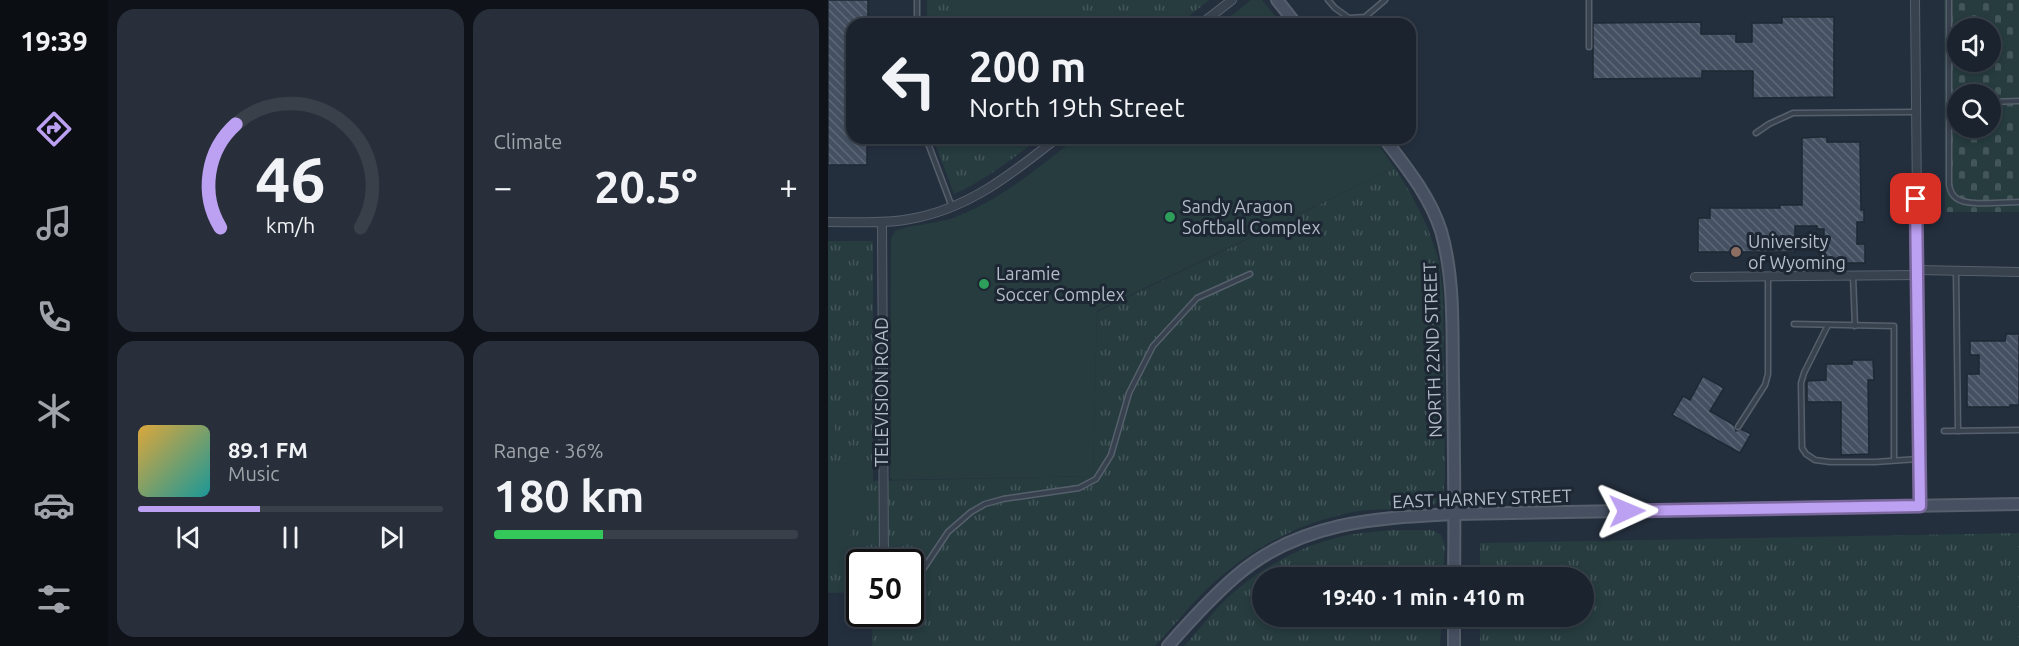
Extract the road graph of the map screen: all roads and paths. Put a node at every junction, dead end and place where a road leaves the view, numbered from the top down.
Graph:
1 (917, 0) edge
2 (1232, 0) edge
3 (1277, 0) edge
4 (1328, 0) edge
5 (1385, 0) edge
6 (1589, 0) edge
7 (1915, 0) edge
8 (1949, 0) edge
9 (917, 18) edge
10 (1210, 18) edge
11 (1291, 18) edge
12 (1589, 47) dead end
13 (1950, 84) edge
14 (2019, 101) edge
15 (2001, 102) edge
16 (1915, 112) junction
17 (1756, 133) dead end
18 (1950, 138) edge
19 (928, 144) edge
20 (1049, 144) edge
21 (1388, 144) edge
22 (2019, 202) edge
23 (952, 207) junction
24 (828, 222) edge
25 (882, 222) junction
26 (1956, 270) junction
27 (2019, 272) edge
28 (1917, 273) junction
29 (1250, 274) dead end
30 (1768, 276) junction
31 (1853, 276) junction
32 (1695, 277) dead end
33 (1794, 324) dead end
34 (1828, 326) junction
35 (1855, 326) junction
36 (1738, 428) dead end
37 (2019, 430) edge
38 (1944, 431) dead end
39 (1958, 431) junction
40 (1919, 459) junction
41 (1894, 460) junction
42 (2019, 504) edge
43 (1920, 506) junction
44 (1454, 514) junction
45 (884, 549) edge
46 (1454, 567) edge
47 (924, 568) edge
48 (1454, 627) edge
49 (1168, 646) edge
50 (1454, 646) edge

1 - 9 lane
2 - 10 street
3 - 11 main road
4 - 5 lane
6 - 12 lane
7 - 16 street
8 - 13 lane
14 - 15 lane
16 - 17 lane
16 - 28 street
18 - 22 lane
19 - 23 lane
20 - 23 street
21 - 44 main road, NORTH 22ND STREET
23 - 25 street
24 - 25 street
25 - 45 street, TELEVISION ROAD
26 - 27 street
26 - 28 street
26 - 39 lane
28 - 31 street
28 - 40 street
29 - 47 lane
30 - 31 street
30 - 32 street
30 - 36 lane
31 - 35 lane
33 - 34 lane
34 - 35 lane
34 - 41 lane
35 - 41 lane
37 - 39 lane
38 - 39 lane
40 - 41 lane
40 - 43 street
42 - 43 main road, EAST HARNEY STREET
43 - 44 main road, EAST HARNEY STREET
44 - 46 main road, NORTH 22ND STREET
44 - 49 main road, EAST HARNEY STREET
48 - 50 main road

